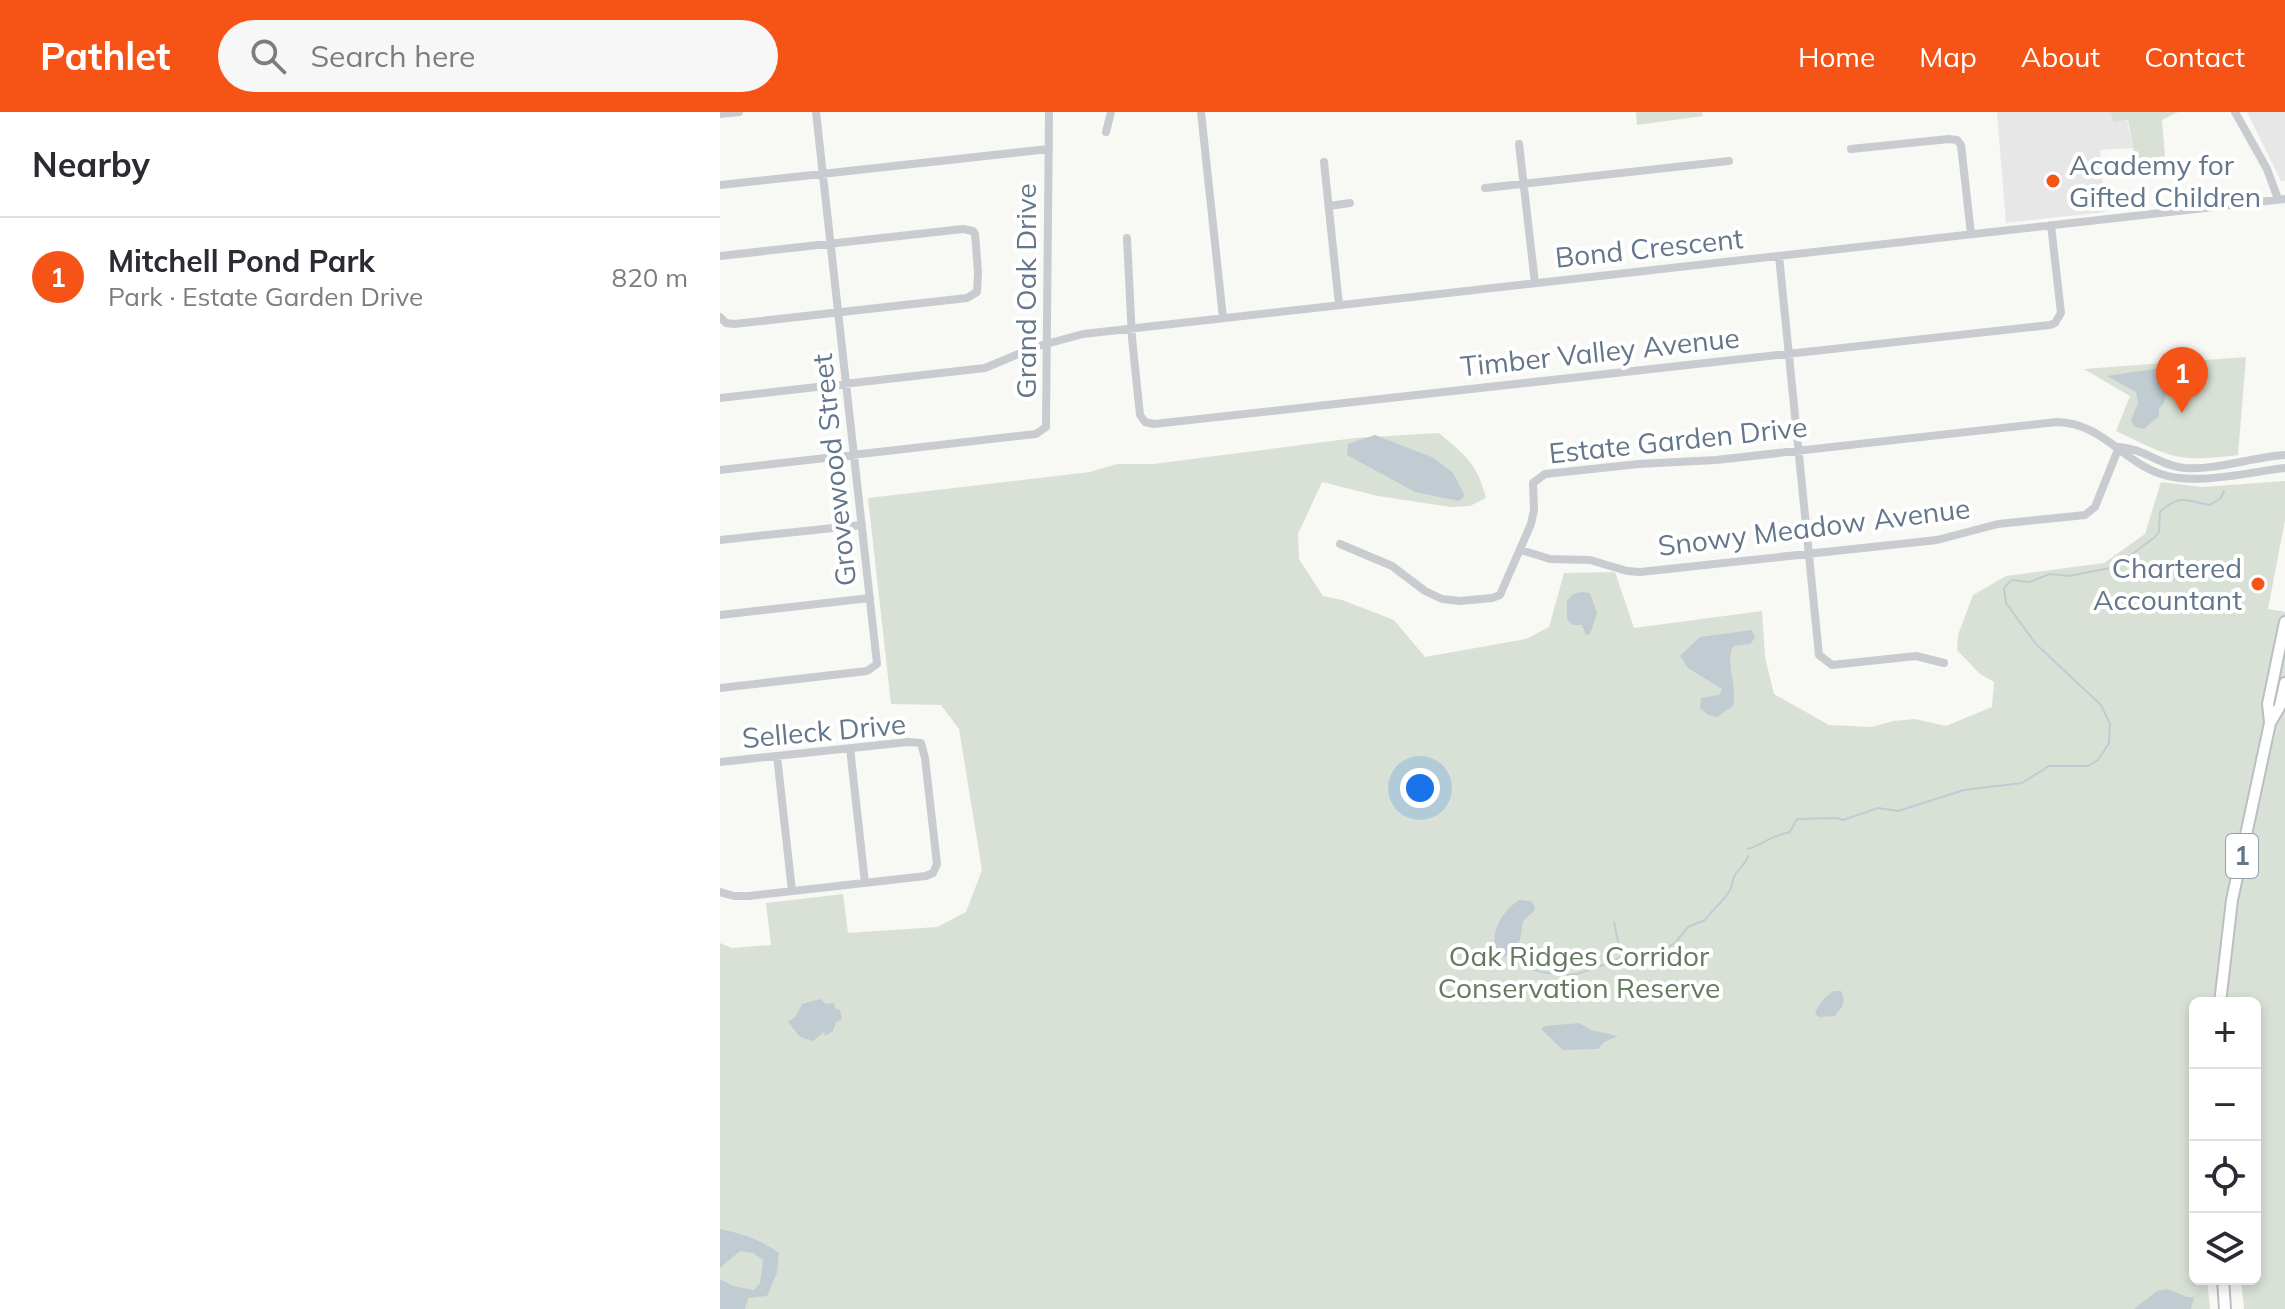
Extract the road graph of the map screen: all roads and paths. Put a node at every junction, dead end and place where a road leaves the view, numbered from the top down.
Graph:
1 (739, 112) edge
2 (816, 112) edge
3 (1049, 112) edge
4 (1111, 112) edge
5 (1201, 112) edge
6 (2235, 112) edge
7 (720, 114) edge
8 (1106, 132) dead end
9 (1519, 144) dead end
10 (1049, 149) junction
11 (1851, 149) dead end
12 (1729, 161) dead end
13 (1324, 162) dead end
14 (824, 174) junction
15 (1524, 184) junction
16 (720, 185) edge
17 (1485, 188) dead end
18 (2281, 199) edge
19 (1350, 203) dead end
20 (1329, 206) junction
21 (2051, 225) junction
22 (1971, 234) junction
23 (1127, 238) dead end
24 (831, 243) junction
25 (720, 256) edge
26 (1779, 256) junction
27 (1535, 283) junction
28 (1339, 305) junction
29 (839, 312) junction
30 (720, 317) edge
31 (1223, 318) junction
32 (1132, 328) junction
33 (1048, 343) junction
34 (1787, 353) junction
35 (846, 384) junction
36 (720, 398) edge
37 (2119, 447) junction
38 (1798, 451) junction
39 (854, 454) junction
40 (2285, 455) edge
41 (2259, 456) junction
42 (2285, 468) edge
43 (720, 470) edge
44 (2262, 471) junction
45 (862, 525) junction
46 (720, 540) edge
47 (1340, 544) dead end
48 (1521, 550) junction
49 (1810, 554) junction
50 (870, 598) junction
51 (720, 615) edge
52 (2285, 622) edge
53 (1944, 663) dead end
54 (2285, 683) edge
55 (720, 688) edge
56 (2270, 723) junction
57 (850, 748) junction
58 (777, 756) junction
59 (720, 762) edge
60 (865, 883) junction
61 (792, 891) junction
62 (720, 892) edge
63 (2221, 997) edge
64 (2223, 1285) edge
65 (2225, 1309) edge

1 - 7 street
2 - 14 street, Grovewood Street
3 - 10 street, Grand Oak Drive
4 - 8 street
5 - 31 street
6 - 18 street
9 - 15 street
10 - 14 street
10 - 33 street, Grand Oak Drive
11 - 22 street
12 - 15 street
13 - 20 street
14 - 16 street
14 - 24 street, Grovewood Street
15 - 17 street
15 - 27 street
18 - 21 street, Bond Crescent
19 - 20 street
20 - 28 street
21 - 22 street, Bond Crescent
21 - 34 street, Timber Valley Avenue
22 - 26 street, Bond Crescent
23 - 32 street
24 - 25 street
24 - 29 street, Grovewood Street
24 - 29 street
26 - 27 street, Bond Crescent
26 - 34 street
27 - 28 street, Bond Crescent
28 - 31 street, Bond Crescent
29 - 30 street
29 - 35 street, Grovewood Street
31 - 32 street, Bond Crescent
32 - 33 street, Bond Crescent
32 - 34 street, Timber Valley Avenue
33 - 35 street, Bond Crescent
33 - 39 street, Grand Oak Drive
34 - 38 street
35 - 36 street, Bond Crescent
35 - 39 street, Grovewood Street
37 - 38 street, Estate Garden Drive
37 - 41 street, Estate Garden Drive
37 - 44 street, Estate Garden Drive
37 - 49 street, Snowy Meadow Avenue
38 - 48 street, Estate Garden Drive
38 - 49 street
39 - 43 street, Grand Oak Drive
39 - 45 street, Grovewood Street
40 - 41 street, Estate Garden Drive
41 - 44 street
42 - 44 street, Estate Garden Drive
45 - 46 street
45 - 50 street, Grovewood Street
47 - 48 street, Estate Garden Drive
48 - 49 street, Snowy Meadow Avenue
49 - 53 street
50 - 51 street
50 - 55 street, Grovewood Street
52 - 56 main road, 1
54 - 56 main road, 1
56 - 63 main road, 1
57 - 58 street, Selleck Drive
57 - 60 street
57 - 60 street, Selleck Drive
58 - 59 street, Selleck Drive
58 - 61 street
60 - 61 street, Selleck Drive
61 - 62 street, Selleck Drive
64 - 65 main road

